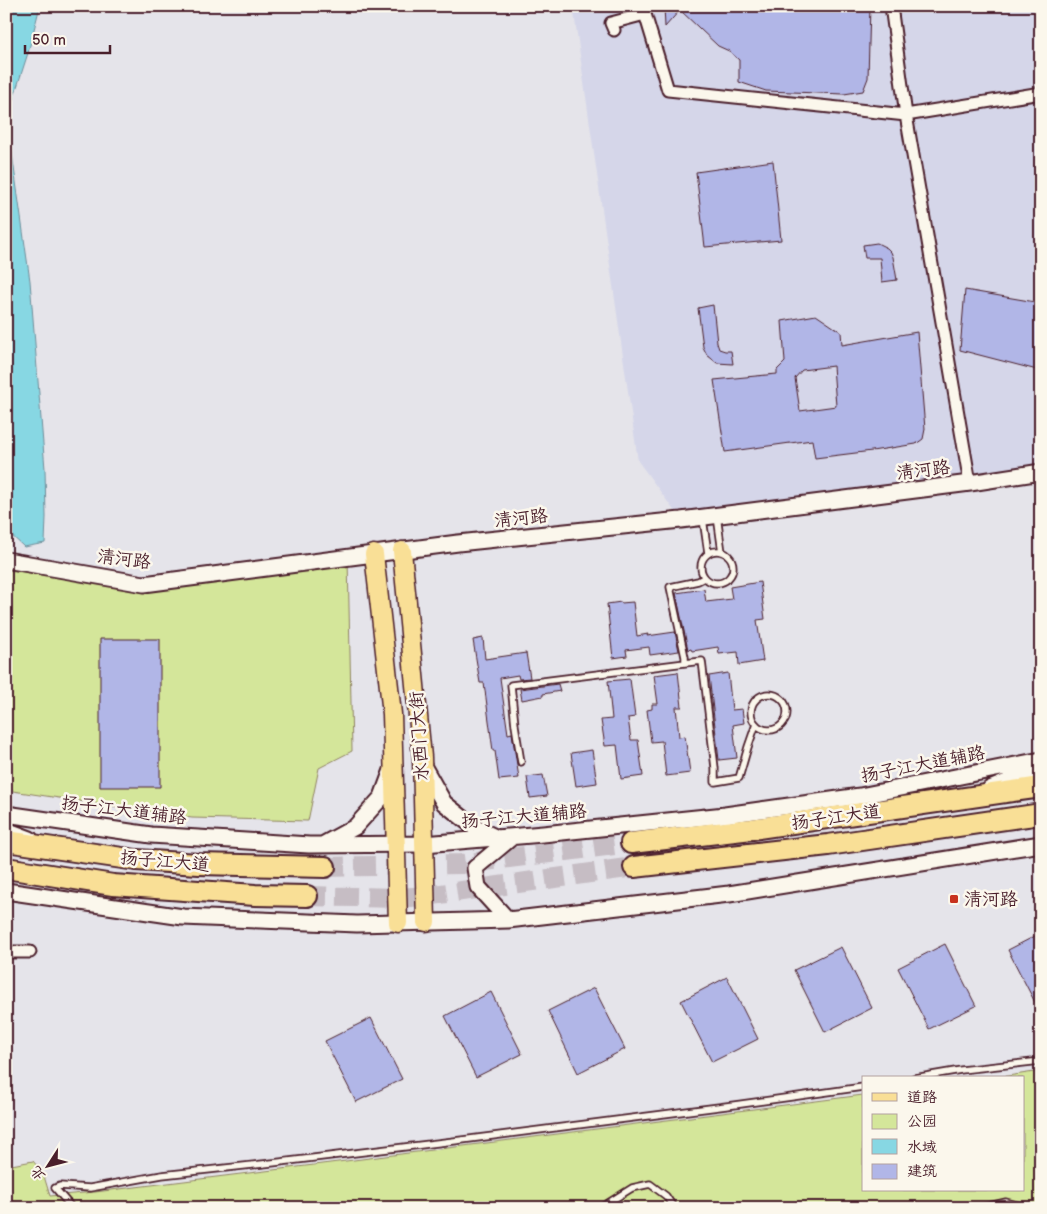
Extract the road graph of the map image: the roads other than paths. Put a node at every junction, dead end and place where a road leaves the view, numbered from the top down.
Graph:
1 (892, 6) edge
2 (645, 10) edge
3 (614, 30) dead end
4 (1041, 94) edge
5 (906, 115) junction
6 (1041, 472) edge
7 (970, 483) junction
8 (710, 516) junction
9 (402, 550) junction
10 (722, 552) junction
11 (708, 553) junction
12 (374, 554) junction
13 (6, 560) edge
14 (704, 578) junction
15 (685, 662) junction
16 (756, 724) junction
17 (1041, 760) edge
18 (520, 762) dead end
19 (394, 764) junction
20 (422, 764) junction
21 (1041, 772) edge
22 (1041, 787) edge
23 (972, 797) junction
24 (6, 814) edge
25 (1041, 814) edge
26 (6, 830) edge
27 (512, 837) junction
28 (496, 838) junction
29 (6, 840) edge
30 (631, 843) tunnel mouth
31 (396, 844) junction
32 (424, 844) junction
33 (1041, 844) edge
34 (322, 845) junction
35 (55, 848) junction
36 (325, 867) tunnel mouth
37 (634, 867) tunnel mouth
38 (6, 868) edge
39 (58, 876) junction
40 (6, 879) edge
41 (6, 891) edge
42 (307, 896) tunnel mouth
43 (508, 920) junction
44 (426, 922) junction
45 (398, 923) junction
46 (6, 952) edge
47 (30, 952) dead end
48 (1041, 1061) edge
49 (926, 1076) edge
50 (862, 1086) edge
51 (72, 1208) edge
52 (600, 1208) edge
53 (674, 1208) edge
54 (980, 1208) edge
55 (1028, 1208) edge

1 - 5 street
2 - 3 street
2 - 5 street
4 - 5 street
5 - 7 street
6 - 7 main road, 清河路
7 - 8 main road, 清河路
8 - 9 main road, 清河路
8 - 10 lane
8 - 11 lane
9 - 12 main road, 清河路
9 - 20 main road, 水西门大街
10 - 11 lane
10 - 14 lane
11 - 14 lane
12 - 13 main road, 清河路
12 - 19 main road, 水西门大街
14 - 15 lane
15 - 16 lane
15 - 18 lane
16 - 16 lane
17 - 27 main road, 扬子江大道辅路
19 - 31 main road, 水西门大街
19 - 34 main road
20 - 28 main road
20 - 32 main road, 水西门大街
21 - 23 main road
22 - 23 highway, 扬子江大道
23 - 30 highway, 扬子江大道
24 - 34 main road, 扬子江大道辅路
25 - 37 highway, 扬子江大道
26 - 35 main road
27 - 28 main road, 扬子江大道辅路
27 - 43 main road
28 - 32 main road, 扬子江大道辅路
29 - 35 highway, 扬子江大道
31 - 32 main road, 扬子江大道辅路
31 - 34 main road, 扬子江大道辅路
31 - 45 main road, 水西门大街
32 - 44 main road, 水西门大街
33 - 43 main road
35 - 36 highway, 扬子江大道
38 - 39 highway, 扬子江大道
39 - 40 main road
39 - 42 highway, 扬子江大道
41 - 45 main road
43 - 44 main road
44 - 45 main road
46 - 47 street
48 - 49 lane
50 - 51 lane
52 - 53 lane
54 - 55 lane

